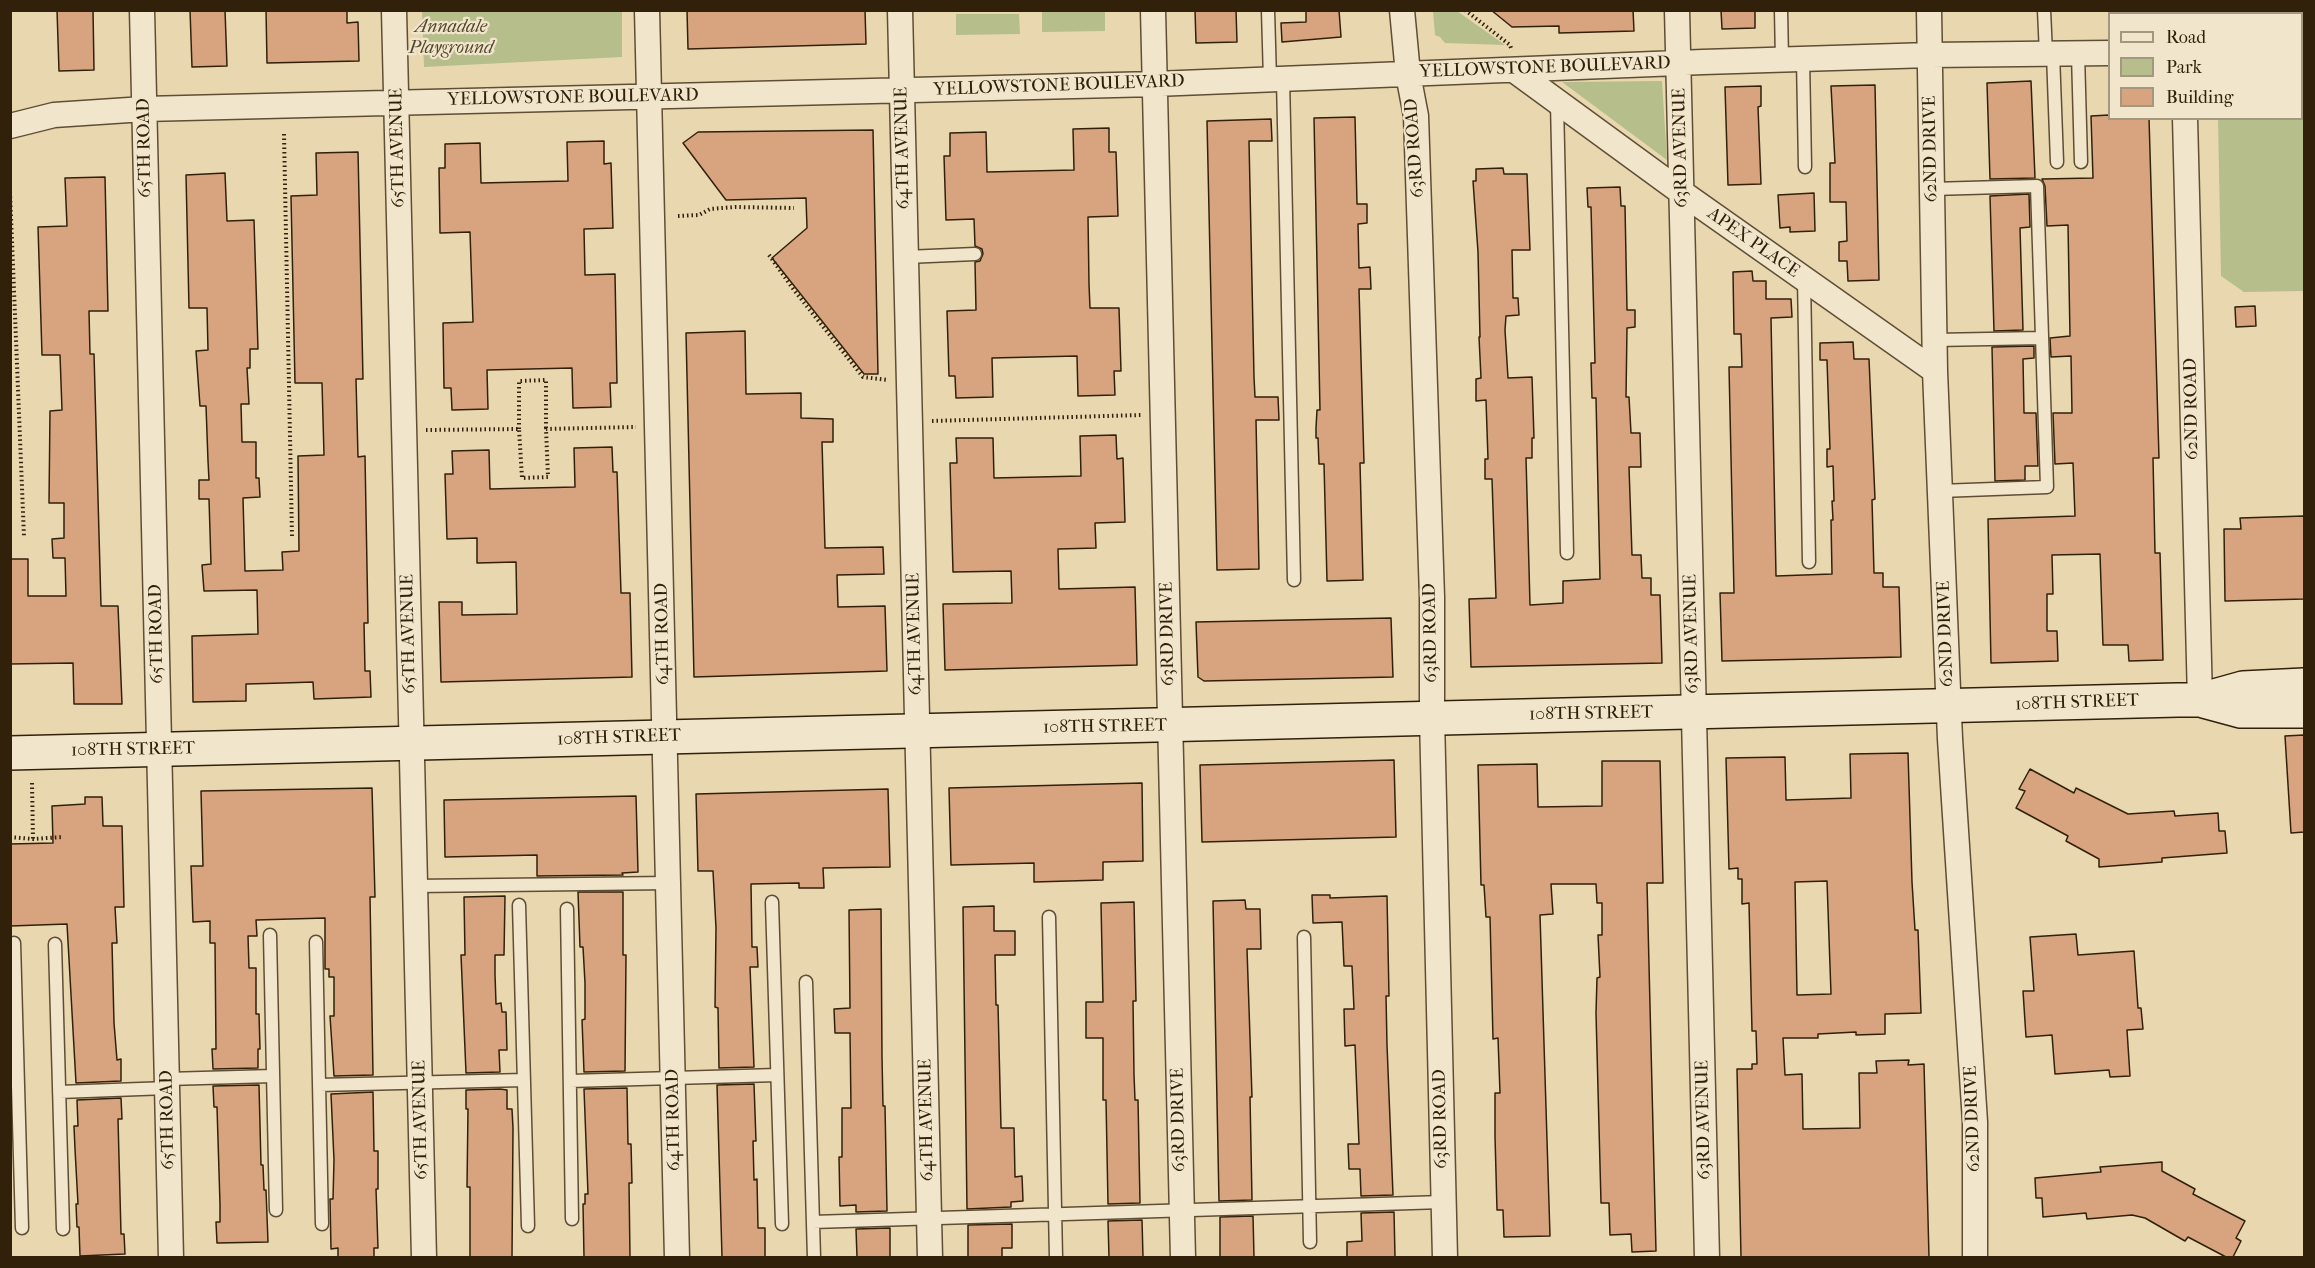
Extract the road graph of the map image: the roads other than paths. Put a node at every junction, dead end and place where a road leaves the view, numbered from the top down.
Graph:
1 (142, 10) edge
2 (394, 10) edge
3 (648, 10) edge
4 (900, 10) edge
5 (1153, 10) edge
6 (1268, 10) edge
7 (1402, 10) edge
8 (1677, 10) edge
9 (1781, 10) edge
10 (1929, 10) edge
11 (2044, 10) edge
12 (2108, 53) edge
13 (2049, 54) junction
14 (2078, 54) junction
15 (1930, 55) junction
16 (1793, 59) junction
17 (1512, 60) junction
18 (1679, 63) junction
19 (1408, 74) junction
20 (1276, 80) junction
21 (1155, 84) junction
22 (902, 90) junction
23 (650, 96) junction
24 (397, 102) junction
25 (1557, 102) junction
26 (144, 108) junction
27 (2185, 120) edge
28 (10, 126) edge
29 (2057, 162) dead end
30 (2081, 162) dead end
31 (1805, 167) dead end
32 (1932, 189) junction
33 (1681, 192) junction
34 (975, 255) dead end
35 (906, 257) junction
36 (1804, 278) junction
37 (2042, 338) junction
38 (1935, 340) junction
39 (1935, 371) junction
40 (1940, 491) junction
41 (1567, 553) dead end
42 (1809, 562) dead end
43 (1294, 580) dead end
44 (2304, 685) edge
45 (2200, 700) junction
46 (1948, 707) junction
47 (2304, 711) edge
48 (1694, 712) junction
49 (1432, 718) junction
50 (1170, 725) junction
51 (917, 731) junction
52 (665, 736) junction
53 (412, 743) junction
54 (160, 749) junction
55 (10, 753) edge
56 (669, 883) junction
57 (415, 886) junction
58 (772, 902) dead end
59 (519, 905) dead end
60 (567, 909) dead end
61 (1048, 917) dead end
62 (270, 935) dead end
63 (1304, 938) dead end
64 (316, 942) dead end
65 (14, 943) dead end
66 (56, 944) dead end
67 (806, 982) dead end
68 (777, 1075) junction
69 (273, 1076) junction
70 (673, 1078) junction
71 (524, 1080) junction
72 (570, 1081) junction
73 (14, 1083) edge
74 (167, 1083) junction
75 (420, 1083) junction
76 (319, 1086) junction
77 (59, 1092) junction
78 (1443, 1202) junction
79 (1310, 1206) junction
80 (276, 1210) dead end
81 (1182, 1210) junction
82 (1055, 1213) junction
83 (929, 1218) junction
84 (572, 1219) dead end
85 (813, 1222) junction
86 (322, 1224) dead end
87 (782, 1224) dead end
88 (528, 1226) dead end
89 (22, 1228) dead end
90 (63, 1230) dead end
91 (1311, 1242) dead end
92 (171, 1257) edge
93 (424, 1257) edge
94 (677, 1257) edge
95 (814, 1257) edge
96 (930, 1257) edge
97 (1056, 1257) edge
98 (1183, 1257) edge
99 (1445, 1257) edge
100 (1707, 1257) edge
101 (1975, 1257) edge

1 - 26 street, 65TH ROAD
2 - 24 street, 65TH AVENUE
3 - 23 street, 64TH ROAD
4 - 22 street, 64TH AVENUE
5 - 21 street, 63RD DRIVE
6 - 20 lane
7 - 19 street, 63RD ROAD
8 - 18 street, 63RD AVENUE
9 - 16 lane
10 - 15 street, 62ND DRIVE
11 - 13 lane
12 - 14 street, YELLOWSTONE BOULEVARD
13 - 14 street, YELLOWSTONE BOULEVARD
13 - 15 street, YELLOWSTONE BOULEVARD
13 - 29 lane
14 - 30 lane
15 - 16 street, YELLOWSTONE BOULEVARD
15 - 32 street, 62ND DRIVE
16 - 18 street, YELLOWSTONE BOULEVARD
16 - 31 lane
17 - 18 street, YELLOWSTONE BOULEVARD
17 - 19 street, YELLOWSTONE BOULEVARD
17 - 25 street, APEX PLACE
18 - 33 street, 63RD AVENUE
19 - 20 street, YELLOWSTONE BOULEVARD
19 - 49 street, 63RD ROAD
20 - 21 street, YELLOWSTONE BOULEVARD
20 - 43 lane
21 - 22 street, YELLOWSTONE BOULEVARD
21 - 50 street, 63RD DRIVE
22 - 23 street, YELLOWSTONE BOULEVARD
22 - 35 street, 64TH AVENUE
23 - 24 street, YELLOWSTONE BOULEVARD
23 - 52 street, 64TH ROAD
24 - 26 street, YELLOWSTONE BOULEVARD
24 - 53 street, 65TH AVENUE
25 - 33 street, APEX PLACE
25 - 41 lane
26 - 28 street, YELLOWSTONE BOULEVARD
26 - 54 street, 65TH ROAD
27 - 45 street, 62ND ROAD
32 - 37 lane
32 - 38 street, 62ND DRIVE
33 - 36 street, APEX PLACE
33 - 48 street, 63RD AVENUE
34 - 35 lane
35 - 51 street, 64TH AVENUE
36 - 39 street, APEX PLACE
36 - 42 lane
37 - 38 lane
37 - 40 lane
38 - 39 street, 62ND DRIVE
39 - 40 street, 62ND DRIVE
40 - 46 street, 62ND DRIVE
44 - 45 main road, 108TH STREET
45 - 46 main road, 108TH STREET
45 - 47 main road, 108TH STREET
46 - 48 main road, 108TH STREET
46 - 101 street, 62ND DRIVE
48 - 49 main road, 108TH STREET
48 - 100 street, 63RD AVENUE
49 - 50 main road, 108TH STREET
49 - 78 street, 63RD ROAD
50 - 51 main road, 108TH STREET
50 - 81 street, 63RD DRIVE
51 - 52 main road, 108TH STREET
51 - 83 street, 64TH AVENUE
52 - 53 main road, 108TH STREET
52 - 56 street, 64TH ROAD
53 - 54 main road, 108TH STREET
53 - 57 street, 65TH AVENUE
54 - 55 main road, 108TH STREET
54 - 74 street, 65TH ROAD
56 - 57 lane
56 - 70 street, 64TH ROAD
57 - 75 street, 65TH AVENUE
58 - 68 lane
59 - 71 lane
60 - 72 lane
61 - 82 lane
62 - 69 lane
63 - 79 lane
64 - 76 lane
65 - 73 lane
66 - 77 lane
67 - 85 lane
68 - 70 lane
68 - 87 lane
69 - 74 lane
69 - 80 lane
70 - 72 lane
70 - 94 street, 64TH ROAD
71 - 75 lane
71 - 88 lane
72 - 84 lane
73 - 89 lane
74 - 77 lane
74 - 92 street, 65TH ROAD
75 - 76 lane
75 - 93 street, 65TH AVENUE
76 - 86 lane
77 - 90 lane
78 - 79 lane
78 - 99 street, 63RD ROAD
79 - 81 lane
79 - 91 lane
81 - 82 lane
81 - 98 street, 63RD DRIVE
82 - 83 lane
82 - 97 lane
83 - 85 lane
83 - 96 street, 64TH AVENUE
85 - 95 lane

